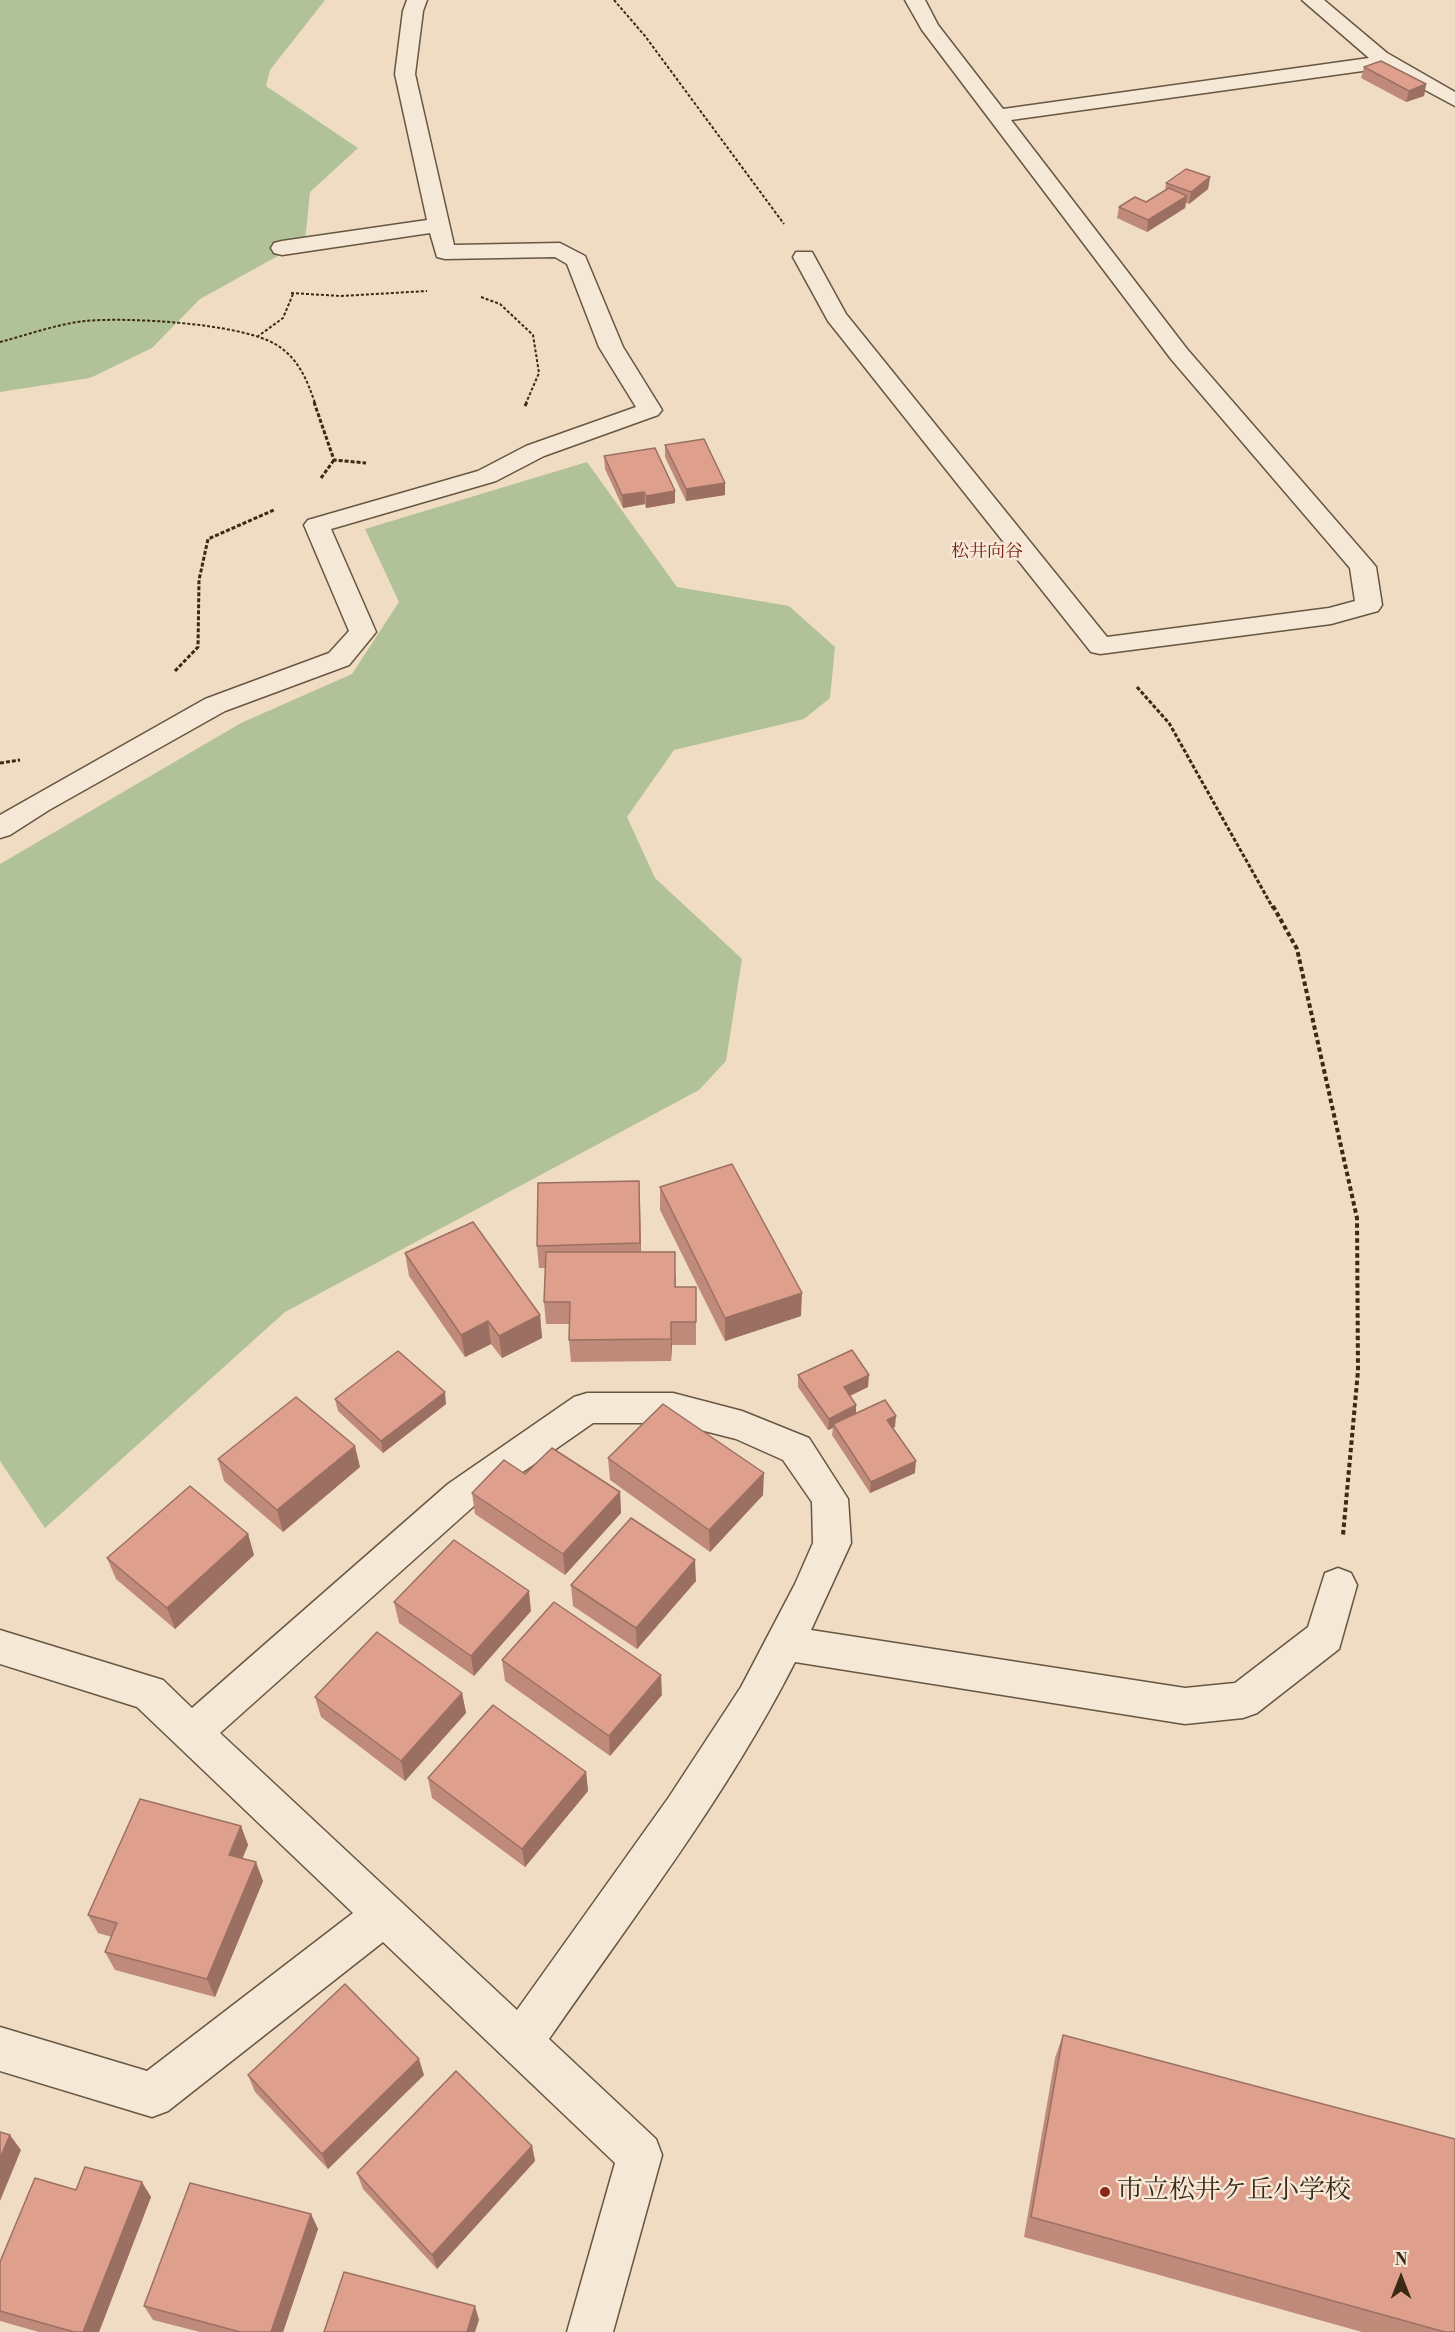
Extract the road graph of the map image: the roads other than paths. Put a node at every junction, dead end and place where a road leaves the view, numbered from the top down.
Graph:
1 (417, 0) edge
2 (915, 0) edge
3 (1312, 0) edge
4 (1389, 62) junction
5 (1455, 100) edge
6 (998, 116) junction
7 (439, 225) junction
8 (282, 248) dead end
9 (804, 257) road end
10 (0, 828) edge
11 (1338, 1585) road end
12 (784, 1643) junction
13 (0, 1647) edge
14 (192, 1733) junction
15 (384, 1914) junction
16 (521, 2042) junction
17 (0, 2049) edge
18 (590, 2332) edge

1 - 7 street
2 - 6 street
3 - 4 street
4 - 5 street
4 - 6 street
6 - 9 street
7 - 8 street
7 - 10 street
11 - 12 street
12 - 14 street
12 - 16 street
13 - 14 street
14 - 15 street
15 - 16 street
15 - 17 street
16 - 18 street

